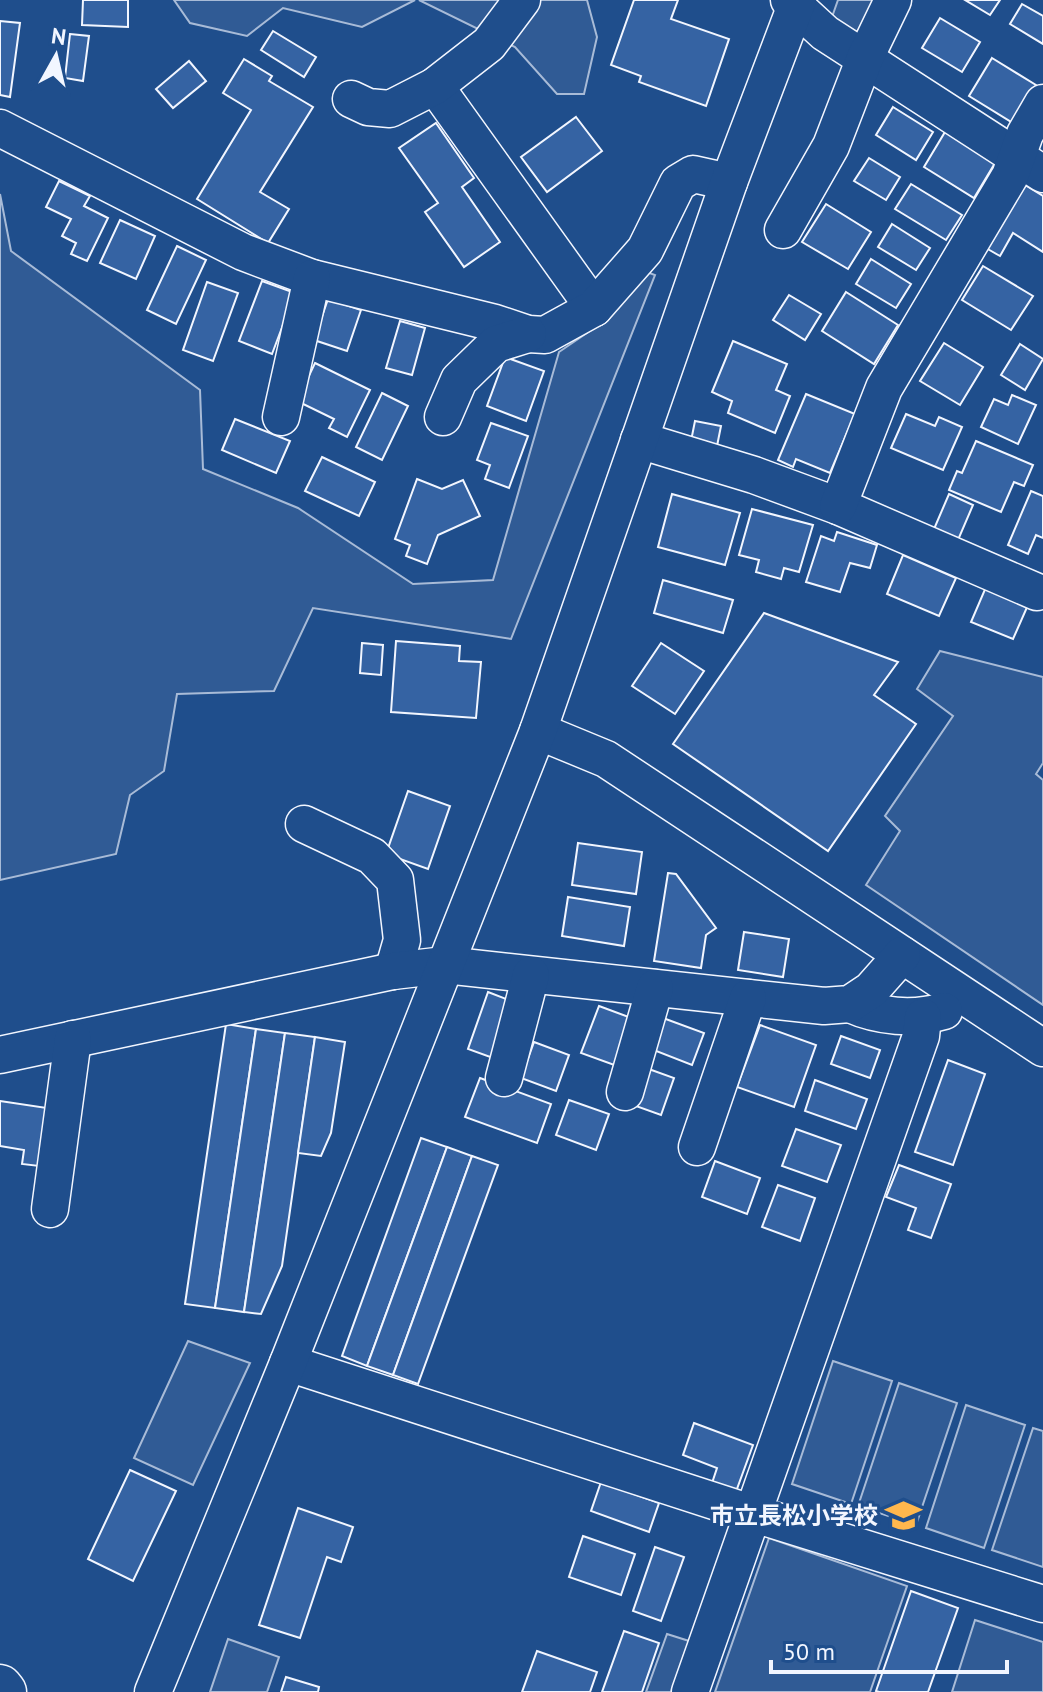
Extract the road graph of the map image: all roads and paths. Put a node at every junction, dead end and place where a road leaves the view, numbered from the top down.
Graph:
1 (522, 0) edge
2 (893, 0) edge
3 (794, 2) edge
4 (865, 58) junction
5 (435, 86) junction
6 (351, 99) dead end
7 (1043, 103) edge
8 (0, 128) edge
9 (1030, 165) edge
10 (729, 182) junction
11 (783, 230) dead end
12 (312, 278) junction
13 (594, 308) junction
14 (528, 334) junction
15 (281, 417) dead end
16 (443, 417) dead end
17 (639, 440) junction
18 (838, 506) junction
19 (1037, 592) dead end
20 (538, 731) junction
21 (304, 824) dead end
22 (902, 955) junction
23 (445, 965) junction
24 (393, 971) junction
25 (531, 975) junction
26 (655, 988) junction
27 (964, 996) junction
28 (748, 998) junction
29 (850, 1004) junction
30 (923, 1017) junction
31 (73, 1039) junction
32 (1043, 1048) edge
33 (0, 1055) edge
34 (504, 1078) dead end
35 (625, 1092) dead end
36 (697, 1147) dead end
37 (50, 1209) dead end
38 (288, 1363) junction
39 (751, 1513) junction
40 (1043, 1604) edge
41 (0, 1687) edge
42 (4, 1692) edge
43 (153, 1692) edge
44 (690, 1692) edge

1 - 5 street
2 - 4 street
3 - 4 street
3 - 10 street
4 - 9 street
4 - 11 street
5 - 6 street
5 - 13 street
7 - 9 street
8 - 12 street
9 - 18 street
10 - 13 street
10 - 17 street
12 - 14 street
12 - 15 street
13 - 14 street
14 - 16 street
17 - 18 street
17 - 20 street
18 - 19 street
20 - 22 street
20 - 23 street
21 - 24 street
22 - 27 street
22 - 29 street
23 - 24 street
23 - 25 street
23 - 38 street
24 - 31 street
25 - 26 street
25 - 34 street
26 - 28 street
26 - 35 street
27 - 30 street
27 - 32 street
28 - 29 street
28 - 36 street
29 - 30 street
30 - 39 street
31 - 33 street
31 - 37 street
38 - 39 street
38 - 43 street
39 - 40 street
39 - 44 street
41 - 42 highway

